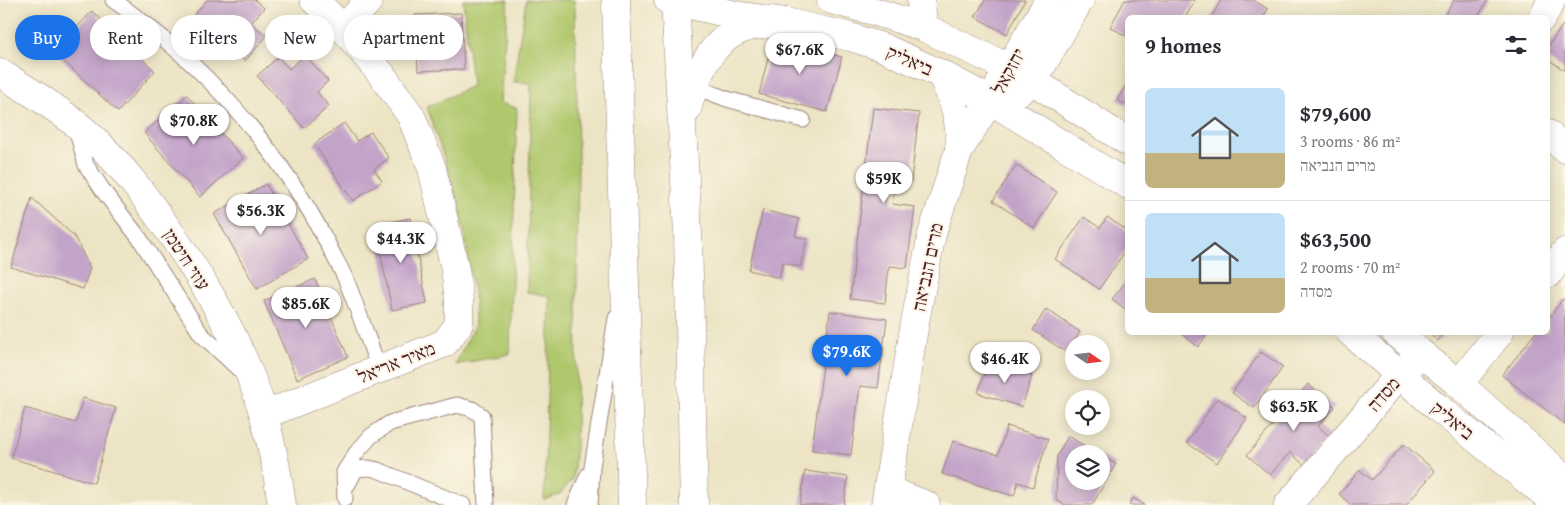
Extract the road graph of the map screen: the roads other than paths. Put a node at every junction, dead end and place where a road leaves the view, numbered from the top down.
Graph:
1 (113, 0) edge
2 (314, 0) edge
3 (369, 0) edge
4 (616, 0) edge
5 (831, 0) edge
6 (921, 0) edge
7 (1049, 0) edge
8 (1080, 0) edge
9 (1552, 0) edge
10 (673, 1) edge
11 (356, 15) edge
12 (1544, 15) edge
13 (786, 22) junction
14 (923, 27) junction
15 (344, 29) edge
16 (370, 60) edge
17 (1010, 68) junction
18 (0, 73) edge
19 (941, 74) junction
20 (1034, 81) junction
21 (693, 86) junction
22 (990, 100) junction
23 (803, 120) dead end
24 (682, 126) junction
25 (1550, 136) edge
26 (1125, 140) edge
27 (1565, 149) edge
28 (959, 150) junction
29 (1125, 183) edge
30 (1565, 252) edge
31 (625, 262) junction
32 (1550, 271) edge
33 (1354, 335) edge
34 (1400, 335) edge
35 (1498, 335) edge
36 (1421, 353) junction
37 (379, 369) junction
38 (1399, 374) junction
39 (1459, 384) junction
40 (264, 415) junction
41 (592, 467) junction
42 (1565, 478) edge
43 (887, 497) edge
44 (345, 502) edge
45 (282, 505) edge
46 (463, 505) edge
47 (486, 505) edge
48 (576, 505) edge
49 (590, 505) edge
50 (632, 505) edge
51 (694, 505) edge
52 (926, 505) edge
53 (1288, 505) edge
54 (1558, 505) edge

1 - 37 lane
2 - 15 main road, מאיר אריאל
3 - 11 main road
4 - 31 main road
5 - 14 main road, ביאליק
6 - 14 main road
7 - 17 main road, יחזקאל
8 - 20 main road, יחזקאל
9 - 12 main road
10 - 13 main road, ביאליק
10 - 24 main road
13 - 19 main road, ביאליק
13 - 21 main road
14 - 17 main road, ביאליק
16 - 37 main road, מאיר אריאל
17 - 20 main road, ביאליק
17 - 22 main road, יחזקאל
18 - 40 main road, עוזי חיטמן
19 - 22 main road, ביאליק
19 - 28 main road
20 - 22 main road, יחזקאל
20 - 26 main road, ביאליק
21 - 23 lane
21 - 24 main road
22 - 28 main road, מרים הנביאה
22 - 29 main road, ביאליק
24 - 51 main road
25 - 27 main road
28 - 43 main road, מרים הנביאה
30 - 32 main road
31 - 41 lane
31 - 50 main road
33 - 38 main road, ביאליק
34 - 36 main road, ביאליק
35 - 39 main road
36 - 38 main road, מסדה
36 - 39 main road, ביאליק
37 - 40 main road, מאיר אריאל
38 - 53 main road, מסדה
38 - 54 main road, ביאליק
39 - 42 main road, ביאליק
40 - 45 main road, עוזי חיטמן
41 - 48 lane
41 - 49 lane
43 - 52 main road
44 - 46 lane
44 - 47 lane

